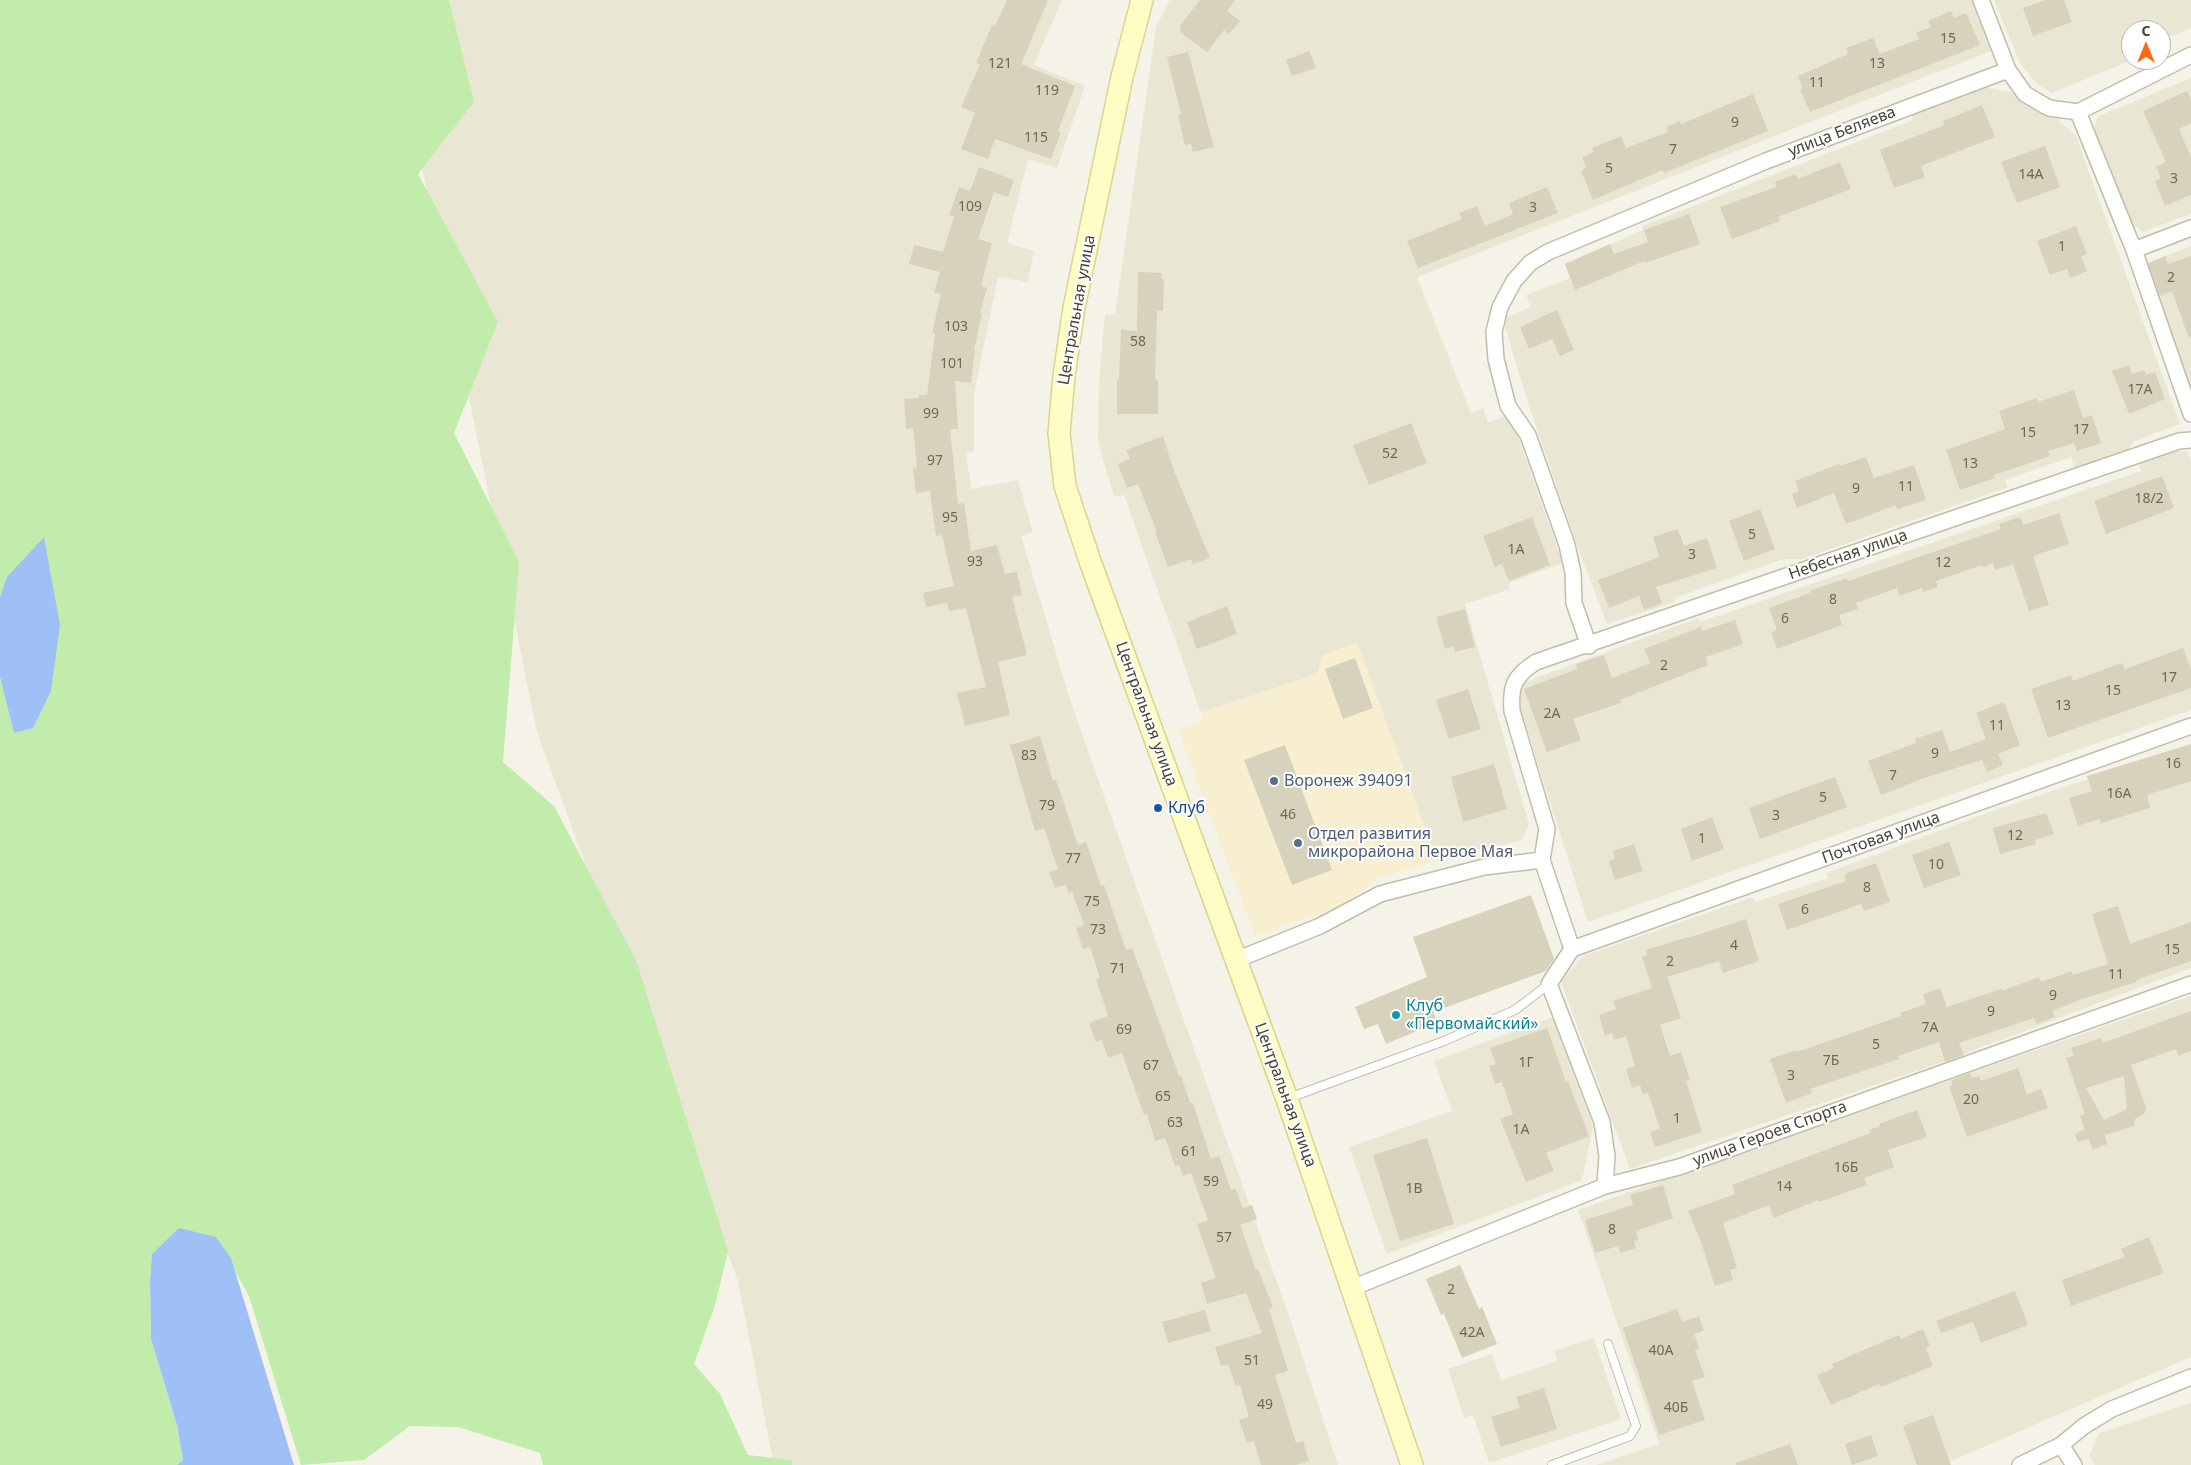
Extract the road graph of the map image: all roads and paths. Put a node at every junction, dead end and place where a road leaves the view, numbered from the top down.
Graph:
1 (1142, 0) edge
2 (1981, 0) edge
3 (2191, 54) edge
4 (2008, 70) junction
5 (2078, 112) junction
6 (2191, 228) edge
7 (2134, 250) junction
8 (2191, 414) edge
9 (2191, 440) edge
10 (1589, 646) junction
11 (2191, 726) edge
12 (1542, 860) junction
13 (1572, 949) junction
14 (1236, 960) junction
15 (1549, 984) junction
16 (2191, 984) edge
17 (1287, 1099) junction
18 (1606, 1186) junction
19 (1352, 1288) junction
20 (1608, 1344) dead end
21 (2191, 1377) edge
22 (2061, 1445) junction
23 (1412, 1465) edge
24 (1552, 1465) edge
25 (2020, 1465) edge
26 (2074, 1465) edge

1 - 14 street, Центральная улица
2 - 4 street
3 - 5 street
4 - 5 street
4 - 10 street, улица Беляева
5 - 7 street
6 - 7 street
7 - 8 street
9 - 10 street, Небесная улица
10 - 12 street, Небесная улица
11 - 13 street, Почтовая улица
12 - 13 street
12 - 14 street
13 - 15 street
14 - 17 street, Центральная улица
15 - 17 lane
15 - 18 street
16 - 18 street, улица Героев Спорта
17 - 19 street, Центральная улица
18 - 19 street, улица Героев Спорта
19 - 23 street, Центральная улица
20 - 24 lane
21 - 22 street
22 - 25 street
22 - 26 street

